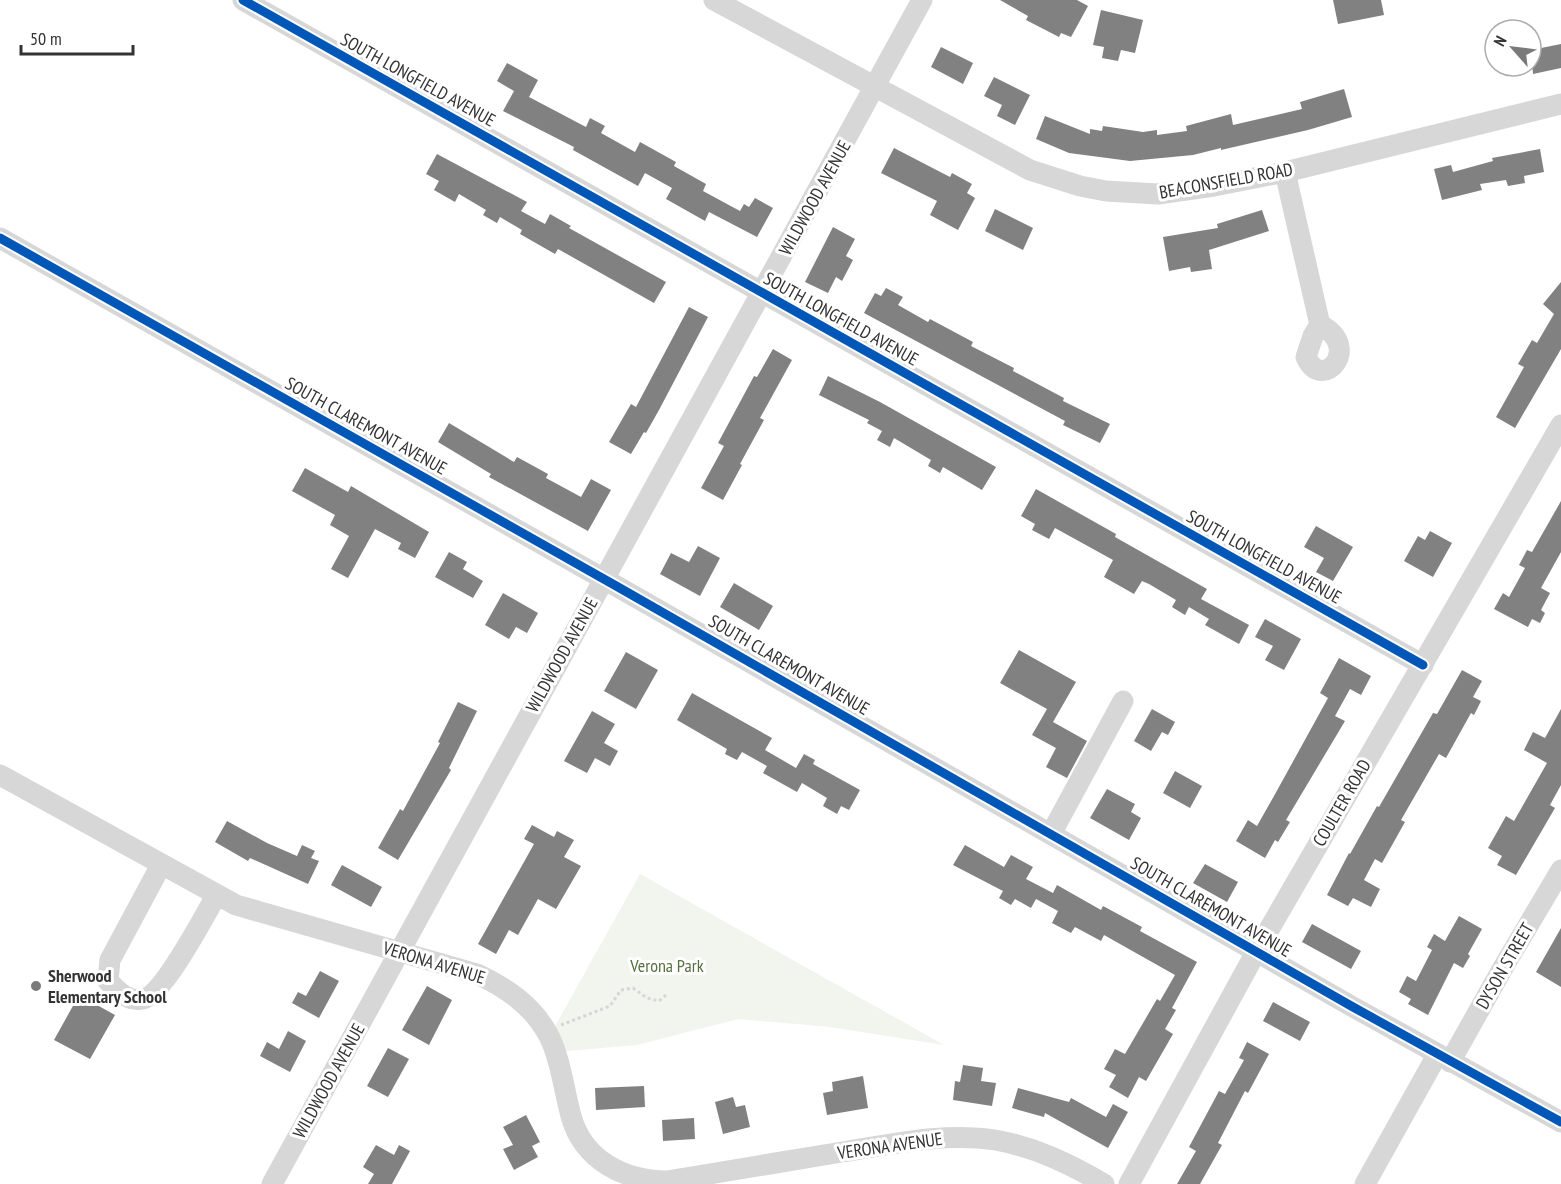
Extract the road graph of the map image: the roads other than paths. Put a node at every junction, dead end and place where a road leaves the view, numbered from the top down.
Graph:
1 (243, 0) edge
2 (714, 0) edge
3 (922, 0) edge
4 (876, 86) junction
5 (1561, 104) edge
6 (1285, 172) junction
7 (0, 238) edge
8 (763, 294) junction
9 (1320, 325) dead end
10 (1561, 425) edge
11 (604, 579) junction
12 (1423, 665) junction
13 (1123, 701) dead end
14 (0, 776) edge
15 (1051, 834) junction
16 (161, 865) junction
17 (1559, 878) edge
18 (216, 896) junction
19 (399, 952) junction
20 (1256, 952) junction
21 (1444, 1058) junction
22 (1561, 1122) edge
23 (272, 1184) edge
24 (1104, 1184) edge
25 (1129, 1184) edge
26 (1365, 1184) edge

1 - 8 street, SOUTH LONGFIELD AVENUE
2 - 4 street, BEACONSFIELD ROAD
3 - 4 street, WILDWOOD AVENUE
4 - 6 street, BEACONSFIELD ROAD
4 - 8 street, WILDWOOD AVENUE
5 - 6 street, BEACONSFIELD ROAD
6 - 9 street
7 - 11 street, SOUTH CLAREMONT AVENUE
8 - 11 street, WILDWOOD AVENUE
8 - 12 street, SOUTH LONGFIELD AVENUE
10 - 12 street, COULTER ROAD
11 - 15 street, SOUTH CLAREMONT AVENUE
11 - 19 street, WILDWOOD AVENUE
12 - 20 street, COULTER ROAD
13 - 15 street
14 - 16 street, VERONA AVENUE
15 - 20 street, SOUTH CLAREMONT AVENUE
16 - 18 street, VERONA AVENUE
16 - 18 street
17 - 21 street, DYSON STREET
18 - 19 street, VERONA AVENUE
19 - 23 street, WILDWOOD AVENUE
19 - 24 street, VERONA AVENUE
20 - 21 street, SOUTH CLAREMONT AVENUE
20 - 25 street, COULTER ROAD
21 - 22 street, SOUTH CLAREMONT AVENUE
21 - 26 street, DYSON STREET

